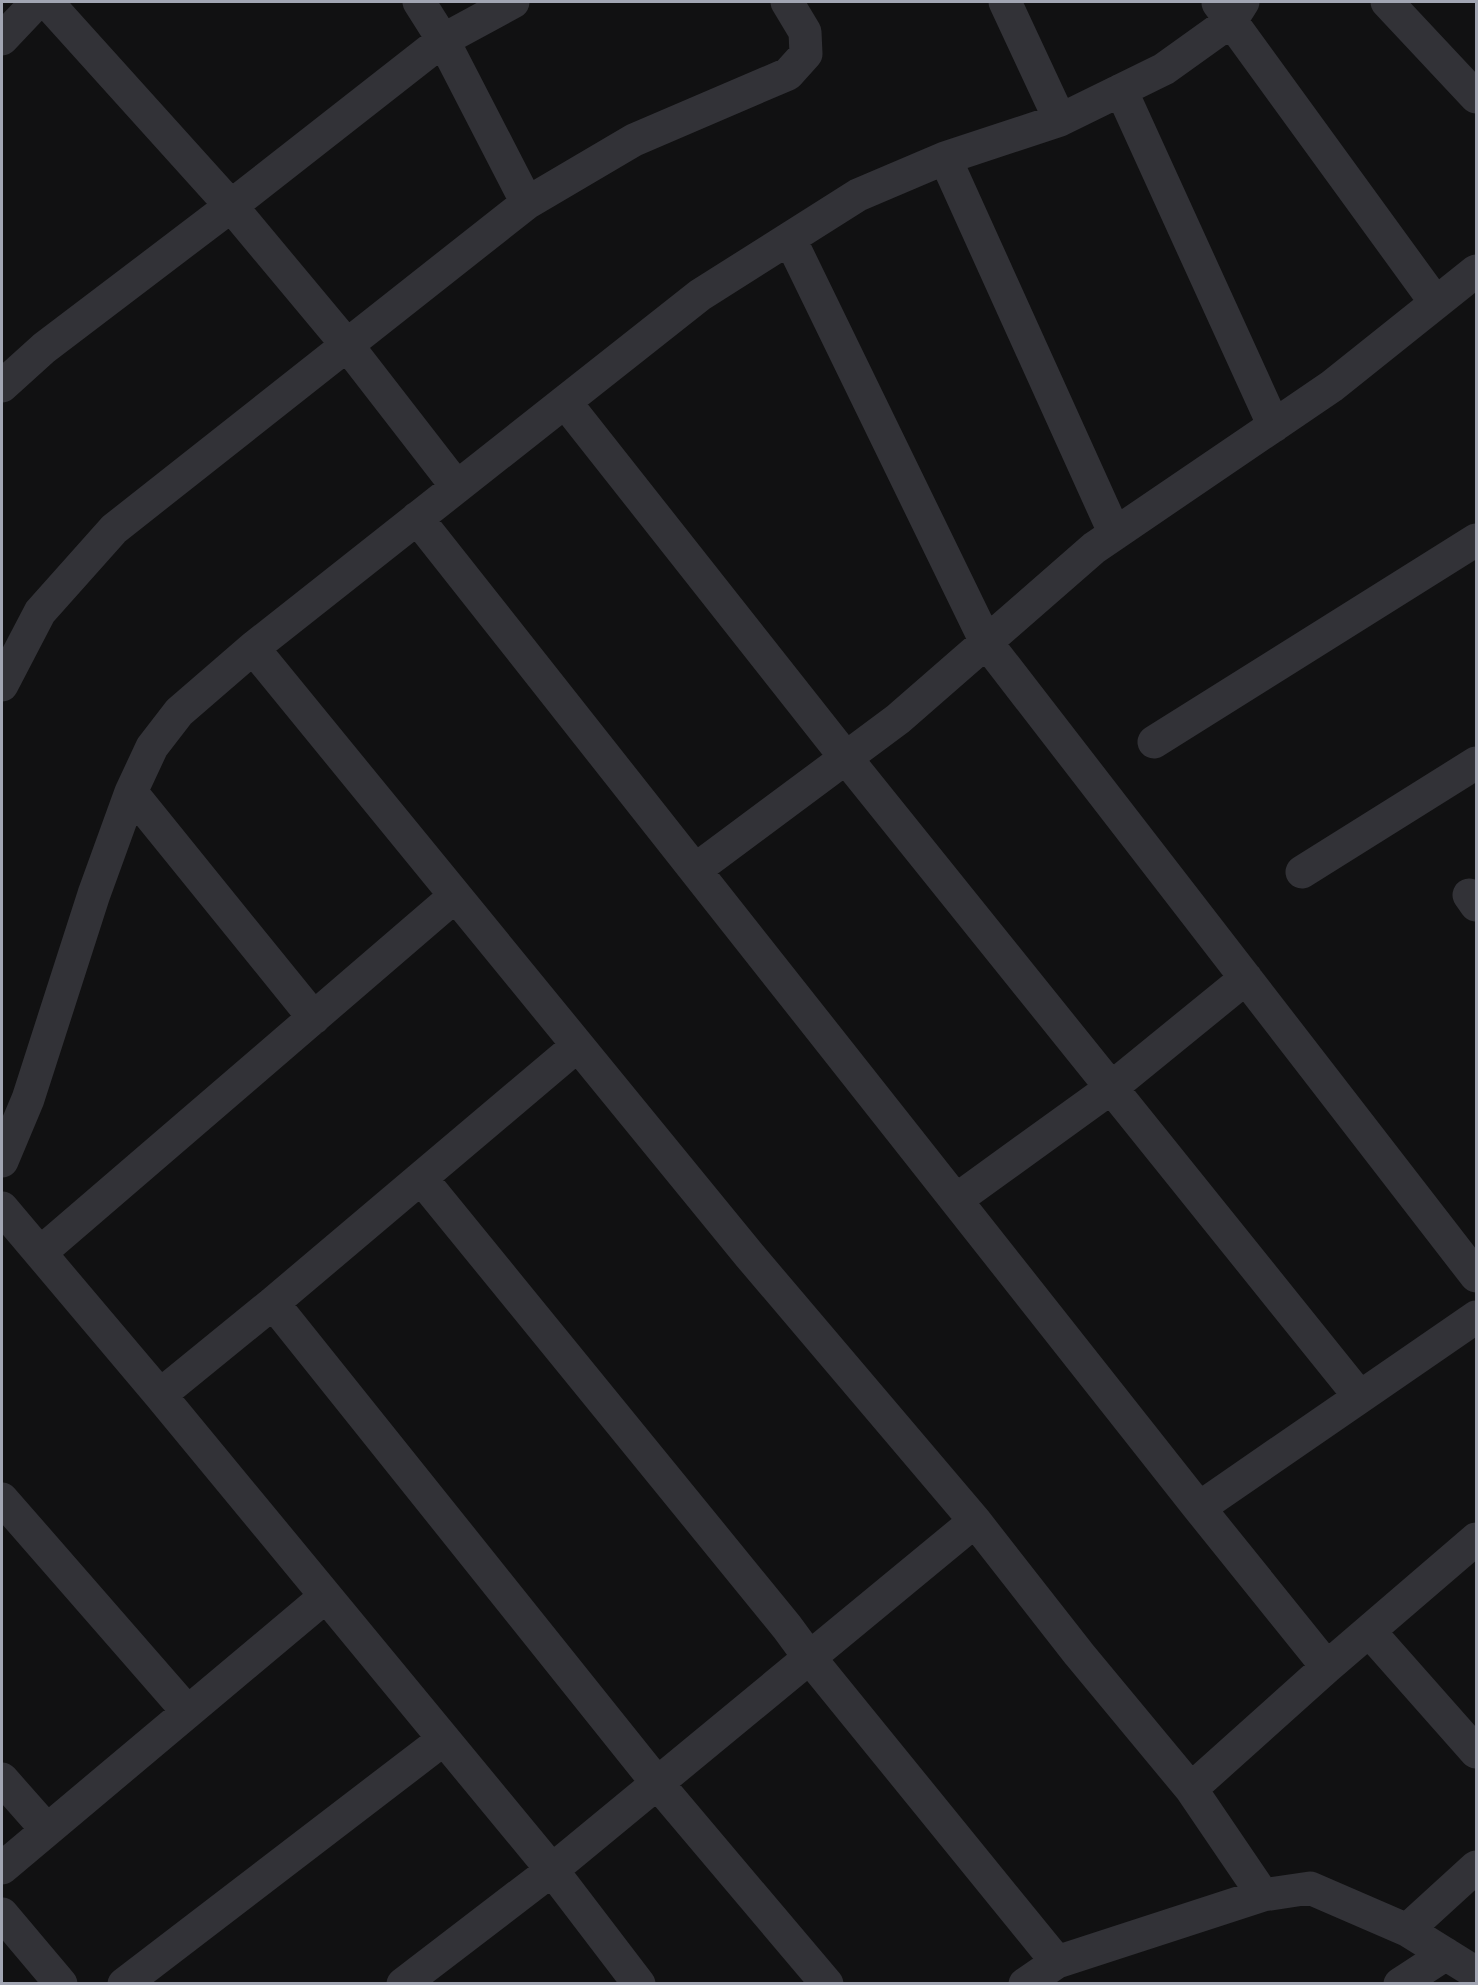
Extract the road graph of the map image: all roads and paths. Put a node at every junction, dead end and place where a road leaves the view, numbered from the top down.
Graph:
1 (37, 2) edge
2 (47, 2) edge
3 (419, 2) edge
4 (513, 2) edge
5 (787, 2) edge
6 (1005, 2) edge
7 (1387, 2) edge
8 (1230, 8) edge
9 (2, 39) edge
10 (443, 40) junction
11 (1121, 90) junction
12 (1476, 97) edge
13 (1060, 120) junction
14 (945, 158) junction
15 (527, 203) junction
16 (231, 206) junction
17 (790, 239) junction
18 (1476, 271) edge
19 (1436, 303) junction
20 (347, 345) junction
21 (2, 386) edge
22 (565, 402) junction
23 (1274, 426) junction
24 (457, 487) junction
25 (417, 518) junction
26 (1115, 534) junction
27 (1476, 540) edge
28 (986, 642) junction
29 (253, 648) junction
30 (2, 685) edge
31 (1154, 742) dead end
32 (846, 758) junction
33 (1476, 763) edge
34 (130, 792) junction
35 (695, 870) junction
36 (1302, 872) dead end
37 (455, 896) junction
38 (1246, 978) junction
39 (314, 1018) junction
40 (577, 1046) junction
41 (1111, 1088) junction
42 (2, 1161) edge
43 (421, 1178) junction
44 (956, 1200) junction
45 (2, 1208) edge
46 (40, 1253) junction
47 (1476, 1276) edge
48 (273, 1303) junction
49 (1476, 1317) edge
50 (160, 1395) junction
51 (1360, 1397) junction
52 (2, 1499) edge
53 (1199, 1508) junction
54 (975, 1521) junction
55 (1476, 1539) edge
56 (326, 1596) junction
57 (1369, 1631) junction
58 (809, 1657) junction
59 (1327, 1667) junction
60 (187, 1711) junction
61 (444, 1739) junction
62 (1476, 1752) edge
63 (2, 1779) edge
64 (658, 1784) junction
65 (1191, 1789) junction
66 (47, 1830) junction
67 (1476, 1867) edge
68 (2, 1868) edge
69 (552, 1870) junction
70 (1263, 1895) junction
71 (2, 1914) edge
72 (1407, 1930) junction
73 (1446, 1954) junction
74 (1057, 1962) junction
75 (1476, 1973) edge
76 (61, 1983) edge
77 (124, 1983) edge
78 (403, 1983) edge
79 (639, 1983) edge
80 (826, 1983) edge
81 (1025, 1983) edge
82 (1400, 1983) edge

1 - 9 street
2 - 16 street
3 - 10 street
4 - 10 street
5 - 15 street
6 - 13 street
7 - 12 street
8 - 11 street
8 - 19 street
10 - 15 street
10 - 16 street
11 - 13 street
11 - 23 street
13 - 14 street
14 - 17 street
14 - 26 street
15 - 20 street
16 - 20 street
16 - 21 street
17 - 22 street
17 - 28 street
18 - 19 street
19 - 23 street
20 - 24 street
20 - 30 street
22 - 24 street
22 - 32 street
23 - 26 street
24 - 25 street
25 - 29 street
25 - 35 street
26 - 28 street
27 - 31 street
28 - 32 street
28 - 38 street
29 - 34 street
29 - 37 street
32 - 35 street
32 - 41 street
33 - 36 street
34 - 39 street
34 - 42 street
35 - 44 street
37 - 39 street
37 - 40 street
38 - 41 street
38 - 47 street
39 - 46 street
40 - 43 street
40 - 54 street
41 - 44 street
41 - 51 street
43 - 48 street
43 - 58 street
44 - 53 street
45 - 46 street
46 - 50 street
48 - 50 street
48 - 64 street
49 - 51 street
50 - 56 street
51 - 53 street
52 - 60 street
53 - 59 street
54 - 58 street
54 - 65 street
55 - 57 street
56 - 60 street
56 - 61 street
57 - 59 street
57 - 62 street
58 - 64 street
58 - 74 street
59 - 65 street
60 - 66 street
61 - 69 street
61 - 77 street
63 - 66 street
64 - 69 street
64 - 80 street
65 - 70 street
66 - 68 street
67 - 72 street
69 - 78 street
69 - 79 street
70 - 72 street
70 - 74 street
71 - 76 street
72 - 73 street
73 - 75 street
73 - 82 street
74 - 81 street

